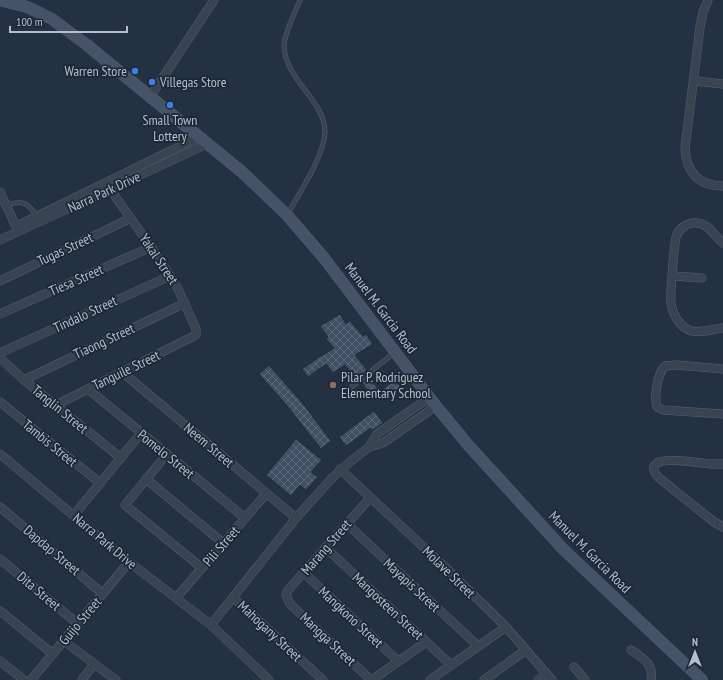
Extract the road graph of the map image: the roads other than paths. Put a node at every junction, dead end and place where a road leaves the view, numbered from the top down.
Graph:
1 (0, 0) edge
2 (214, 0) edge
3 (300, 0) edge
4 (708, 0) edge
5 (694, 81) junction
6 (723, 84) edge
7 (150, 98) junction
8 (203, 140) junction
9 (723, 186) edge
10 (110, 189) junction
11 (0, 192) edge
12 (6, 206) junction
13 (287, 216) junction
14 (39, 218) junction
15 (131, 218) junction
16 (17, 229) junction
17 (0, 234) edge
18 (0, 240) edge
19 (723, 243) edge
20 (151, 247) junction
21 (170, 276) junction
22 (673, 276) junction
23 (702, 278) dead end
24 (0, 280) edge
25 (185, 303) junction
26 (0, 314) edge
27 (723, 328) edge
28 (196, 335) joint
29 (396, 352) junction
30 (0, 354) edge
31 (0, 358) edge
32 (723, 369) edge
33 (122, 372) junction
34 (24, 380) junction
35 (88, 389) junction
36 (350, 389) dead end
37 (433, 401) junction
38 (0, 402) edge
39 (56, 405) junction
40 (723, 414) edge
41 (141, 433) junction
42 (0, 454) edge
43 (167, 454) junction
44 (121, 458) junction
45 (723, 464) edge
46 (340, 469) junction
47 (146, 479) junction
48 (100, 483) junction
49 (266, 494) junction
50 (370, 498) junction
51 (0, 507) edge
52 (74, 515) junction
53 (245, 518) junction
54 (296, 518) junction
55 (346, 523) junction
56 (723, 527) edge
57 (223, 543) junction
58 (325, 547) junction
59 (0, 559) edge
60 (129, 562) junction
61 (202, 568) junction
62 (303, 572) junction
63 (103, 594) junction
64 (176, 598) junction
65 (234, 598) junction
66 (286, 598) joint
67 (0, 611) edge
68 (78, 624) junction
69 (211, 625) junction
70 (506, 627) junction
71 (64, 641) junction
72 (426, 642) junction
73 (478, 646) junction
74 (526, 650) junction
75 (631, 650) dead end
76 (53, 654) junction
77 (0, 661) edge
78 (398, 661) junction
79 (94, 664) junction
80 (451, 665) junction
81 (574, 667) dead end
82 (546, 674) junction
83 (24, 680) edge
84 (31, 680) edge
85 (82, 680) edge
86 (116, 680) edge
87 (269, 680) edge
88 (323, 680) edge
89 (371, 680) edge
90 (430, 680) edge
91 (484, 680) edge
92 (538, 680) edge
93 (552, 680) edge
94 (585, 680) edge
95 (650, 680) edge
96 (702, 680) edge

1 - 7 main road, Manuel M. Garcia Road
2 - 7 street
3 - 13 lane
4 - 5 street
5 - 6 street
5 - 9 street
7 - 8 main road, Manuel M. Garcia Road
8 - 10 street, Narra Park Drive
8 - 13 main road, Manuel M. Garcia Road
8 - 14 street, Narra Park Drive
10 - 14 street, Narra Park Drive
10 - 15 street, Yakal Street
11 - 12 street
12 - 14 lane
12 - 16 street
13 - 29 main road, Manuel M. Garcia Road
14 - 16 street, Narra Park Drive
15 - 20 street, Yakal Street
15 - 24 street, Tugas Street
16 - 17 street, Narra Park Drive
16 - 18 street, Narra Park Drive
19 - 22 street
20 - 21 street, Yakal Street
20 - 26 street, Tiesa Street
21 - 25 street, Yakal Street
21 - 30 street, Tindalo Street
22 - 23 street
22 - 27 street
25 - 28 street, Yakal Street
25 - 34 street, Tiaong Street
28 - 33 street, Tanguile Street
29 - 36 lane
29 - 37 main road, Manuel M. Garcia Road
31 - 34 street, Tanglin Street
32 - 40 street
33 - 35 street, Tanguile Street
33 - 49 street, Neem Street
34 - 39 street, Tanglin Street
35 - 39 street, Tanguile Street
35 - 41 street, Pomelo Street
37 - 46 street
37 - 96 main road, Manuel M. Garcia Road
38 - 48 street, Tambis Street
39 - 44 street, Tanglin Street
41 - 43 street, Pomelo Street
41 - 44 street
42 - 52 street, Narra Park Drive
43 - 47 street
43 - 53 street, Pomelo Street
44 - 48 street
45 - 56 street
46 - 50 street, Molave Street
46 - 54 street
47 - 57 street
47 - 61 street
48 - 52 street
49 - 53 street, Pili Street
49 - 54 street, Neem Street
50 - 55 street, Marang Street
50 - 70 street, Molave Street
51 - 63 street, Dapdap Street
52 - 60 street, Narra Park Drive
53 - 57 street, Pili Street
54 - 65 street
55 - 58 street, Marang Street
55 - 73 street, Mayapis Street
57 - 61 street, Pili Street
58 - 62 street, Marang Street
58 - 72 street, Mangosteen Street
59 - 68 street, Dita Street
60 - 63 street, Guijo Street
60 - 64 street, Narra Park Drive
61 - 64 street, Pili Street
62 - 66 street, Marang Street
62 - 78 street, Mangkono Street
63 - 68 street, Guijo Street
64 - 69 street, Narra Park Drive
65 - 69 street
65 - 88 street, Mahogany Street
66 - 89 street, Mangga Street
67 - 76 street
68 - 71 street, Guijo Street
69 - 87 street, Narra Park Drive
70 - 73 street
70 - 74 street, Molave Street
71 - 76 street, Guijo Street
71 - 79 street
72 - 78 street
72 - 80 street, Mangosteen Street
73 - 80 street
74 - 82 street, Molave Street
74 - 91 street
75 - 95 street
76 - 84 street, Guijo Street
77 - 83 street
78 - 89 street
79 - 85 street
79 - 86 street
80 - 90 street
81 - 94 street
82 - 92 street
82 - 93 street, Molave Street

